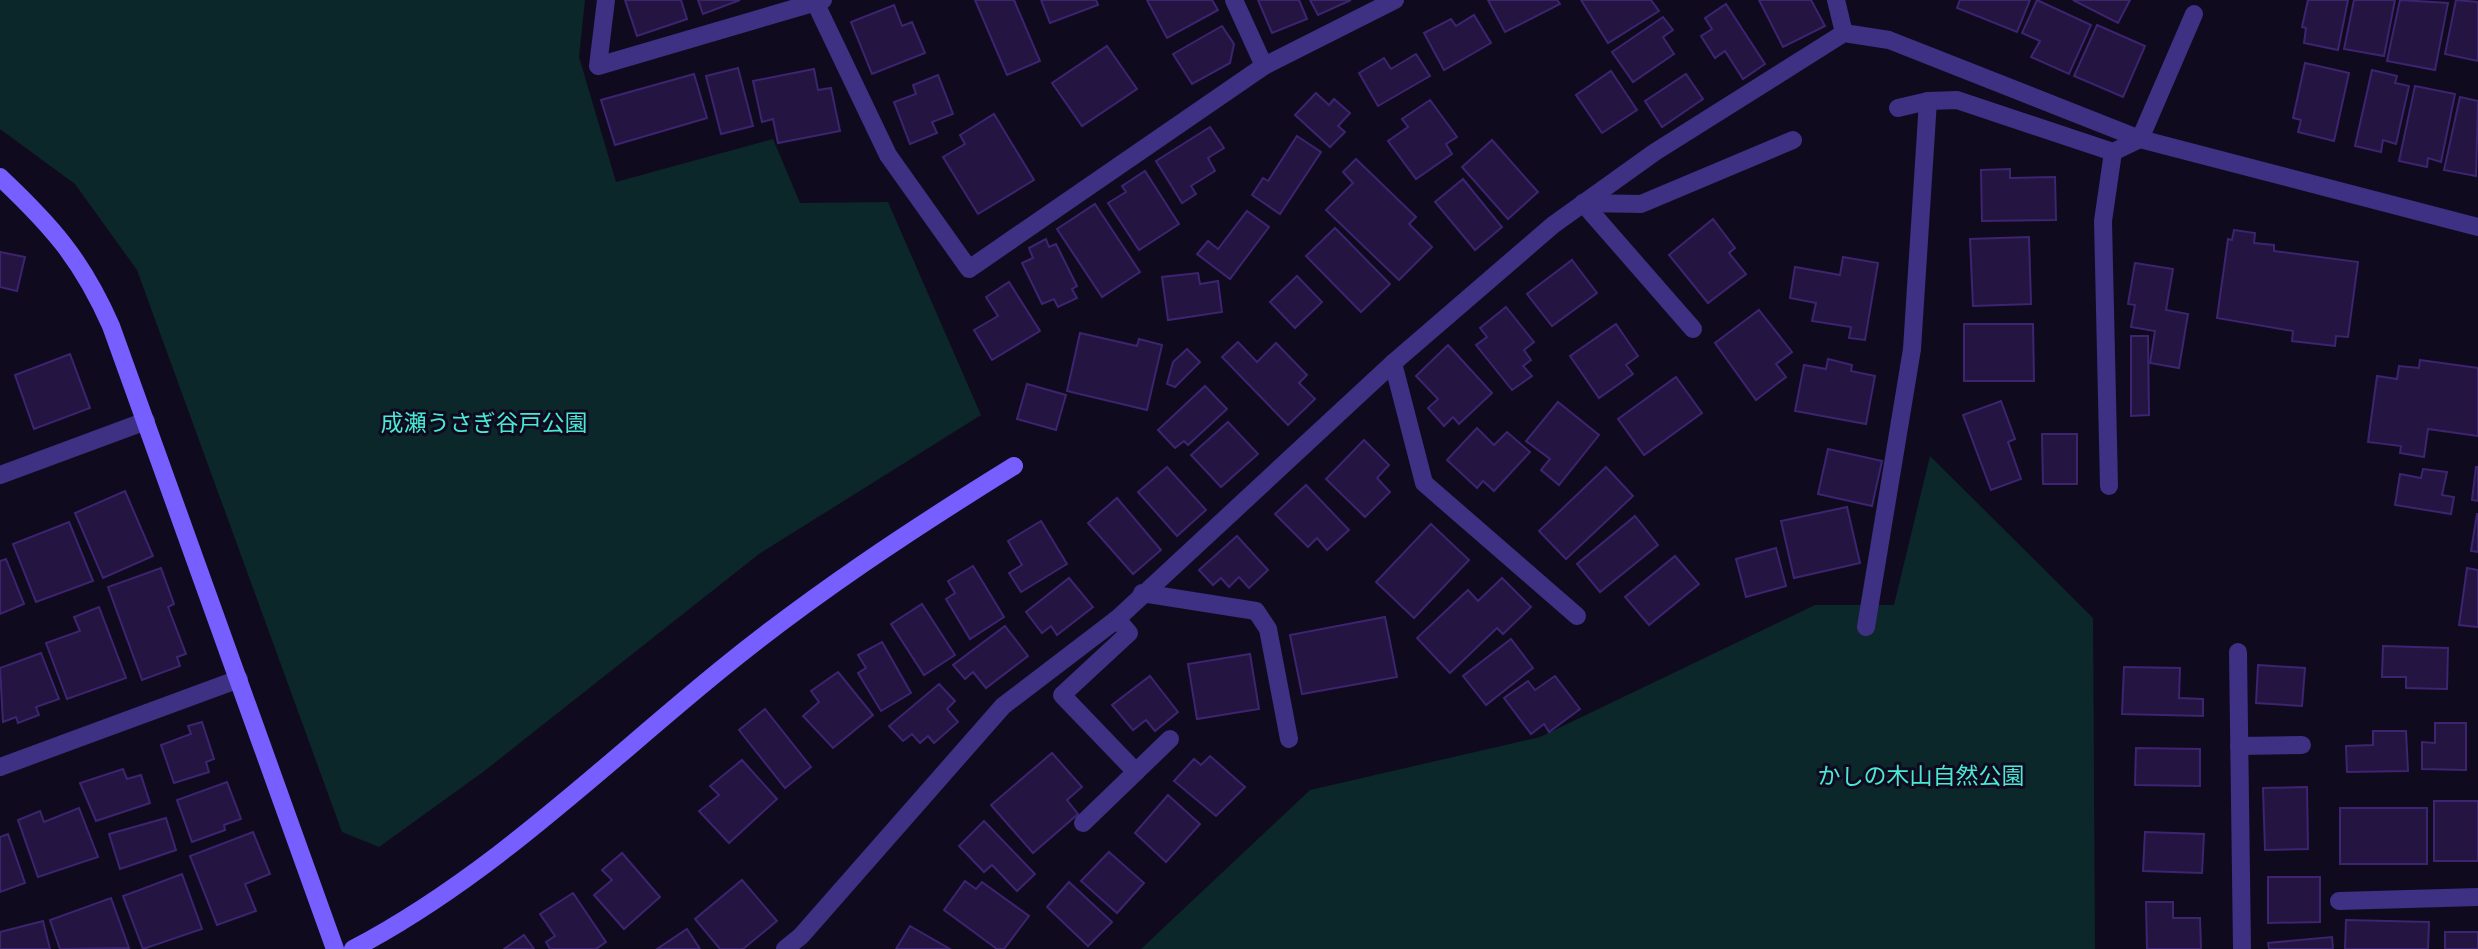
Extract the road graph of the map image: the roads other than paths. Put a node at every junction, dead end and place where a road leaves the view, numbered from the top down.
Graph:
1 (606, 0) edge
2 (1234, 0) edge
3 (1395, 0) edge
4 (1836, 0) edge
5 (819, 1) edge
6 (2194, 14) dead end
7 (1844, 33) junction
8 (1264, 66) junction
9 (1927, 101) junction
10 (1898, 108) dead end
11 (2140, 139) junction
12 (1793, 140) dead end
13 (2113, 152) junction
14 (0, 177) edge
15 (1583, 203) junction
16 (2478, 227) edge
17 (1693, 329) dead end
18 (1393, 363) junction
19 (146, 421) junction
20 (1014, 466) dead end
21 (0, 475) edge
22 (2109, 486) dead end
23 (1142, 593) junction
24 (1577, 616) dead end
25 (1117, 619) junction
26 (1866, 627) dead end
27 (2238, 652) dead end
28 (239, 679) junction
29 (1170, 738) dead end
30 (1289, 739) dead end
31 (2239, 746) junction
32 (2302, 746) dead end
33 (0, 767) edge
34 (1136, 772) junction
35 (1083, 823) dead end
36 (2478, 897) edge
37 (2339, 901) dead end
38 (335, 949) edge
39 (353, 949) edge
40 (785, 949) edge
41 (2242, 949) edge

1 - 5 street
2 - 8 street
3 - 8 street
4 - 7 street
5 - 8 street
6 - 11 street
7 - 11 street
7 - 15 street
9 - 10 street
9 - 13 street
9 - 26 street
11 - 13 street
11 - 16 street
12 - 15 street
13 - 22 street
14 - 19 street
15 - 17 street
15 - 18 street
18 - 23 street
18 - 24 street
19 - 21 street
19 - 28 street
20 - 39 street
23 - 25 street
23 - 30 street
25 - 34 street
25 - 40 street
27 - 31 street
28 - 33 street
28 - 38 street
29 - 34 street
31 - 32 street
31 - 41 street
34 - 35 street
36 - 37 street

